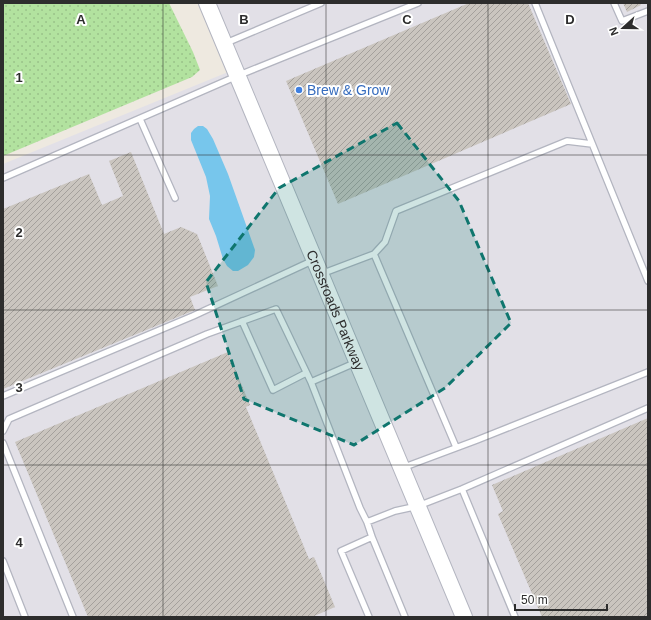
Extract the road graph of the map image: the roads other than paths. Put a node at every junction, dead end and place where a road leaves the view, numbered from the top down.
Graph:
1 (206, 3) edge
2 (321, 3) edge
3 (418, 3) edge
4 (535, 3) edge
5 (614, 3) edge
6 (648, 11) edge
7 (224, 44) junction
8 (237, 76) junction
9 (140, 119) junction
10 (592, 144) junction
11 (3, 178) edge
12 (175, 198) dead end
13 (374, 254) junction
14 (317, 267) junction
15 (648, 280) edge
16 (242, 321) junction
17 (357, 362) junction
18 (648, 372) edge
19 (306, 373) junction
20 (311, 382) junction
21 (3, 396) edge
22 (648, 408) edge
23 (3, 431) edge
24 (3, 443) edge
25 (456, 447) junction
26 (401, 468) junction
27 (462, 489) junction
28 (418, 506) junction
29 (367, 522) junction
30 (372, 537) junction
31 (3, 561) edge
32 (25, 617) edge
33 (73, 617) edge
34 (370, 617) edge
35 (405, 617) edge
36 (464, 617) edge
37 (515, 617) edge

1 - 7 street, Crossroads Parkway
2 - 7 lane
3 - 8 lane
4 - 10 lane
5 - 6 lane
7 - 8 street, Crossroads Parkway
8 - 9 lane
8 - 14 street, Crossroads Parkway
9 - 11 lane
9 - 12 lane
10 - 13 lane
10 - 15 lane
13 - 14 lane
13 - 25 lane
14 - 17 street, Crossroads Parkway
14 - 21 lane
16 - 19 lane
16 - 19 lane
16 - 23 lane
17 - 20 lane
17 - 26 street, Crossroads Parkway
18 - 25 lane
19 - 20 lane
20 - 29 lane
22 - 27 lane
24 - 33 lane
25 - 26 lane
26 - 28 street, Crossroads Parkway
27 - 28 lane
27 - 37 lane
28 - 29 lane
28 - 36 street, Crossroads Parkway
29 - 30 lane
30 - 34 lane
30 - 35 lane
31 - 32 lane

